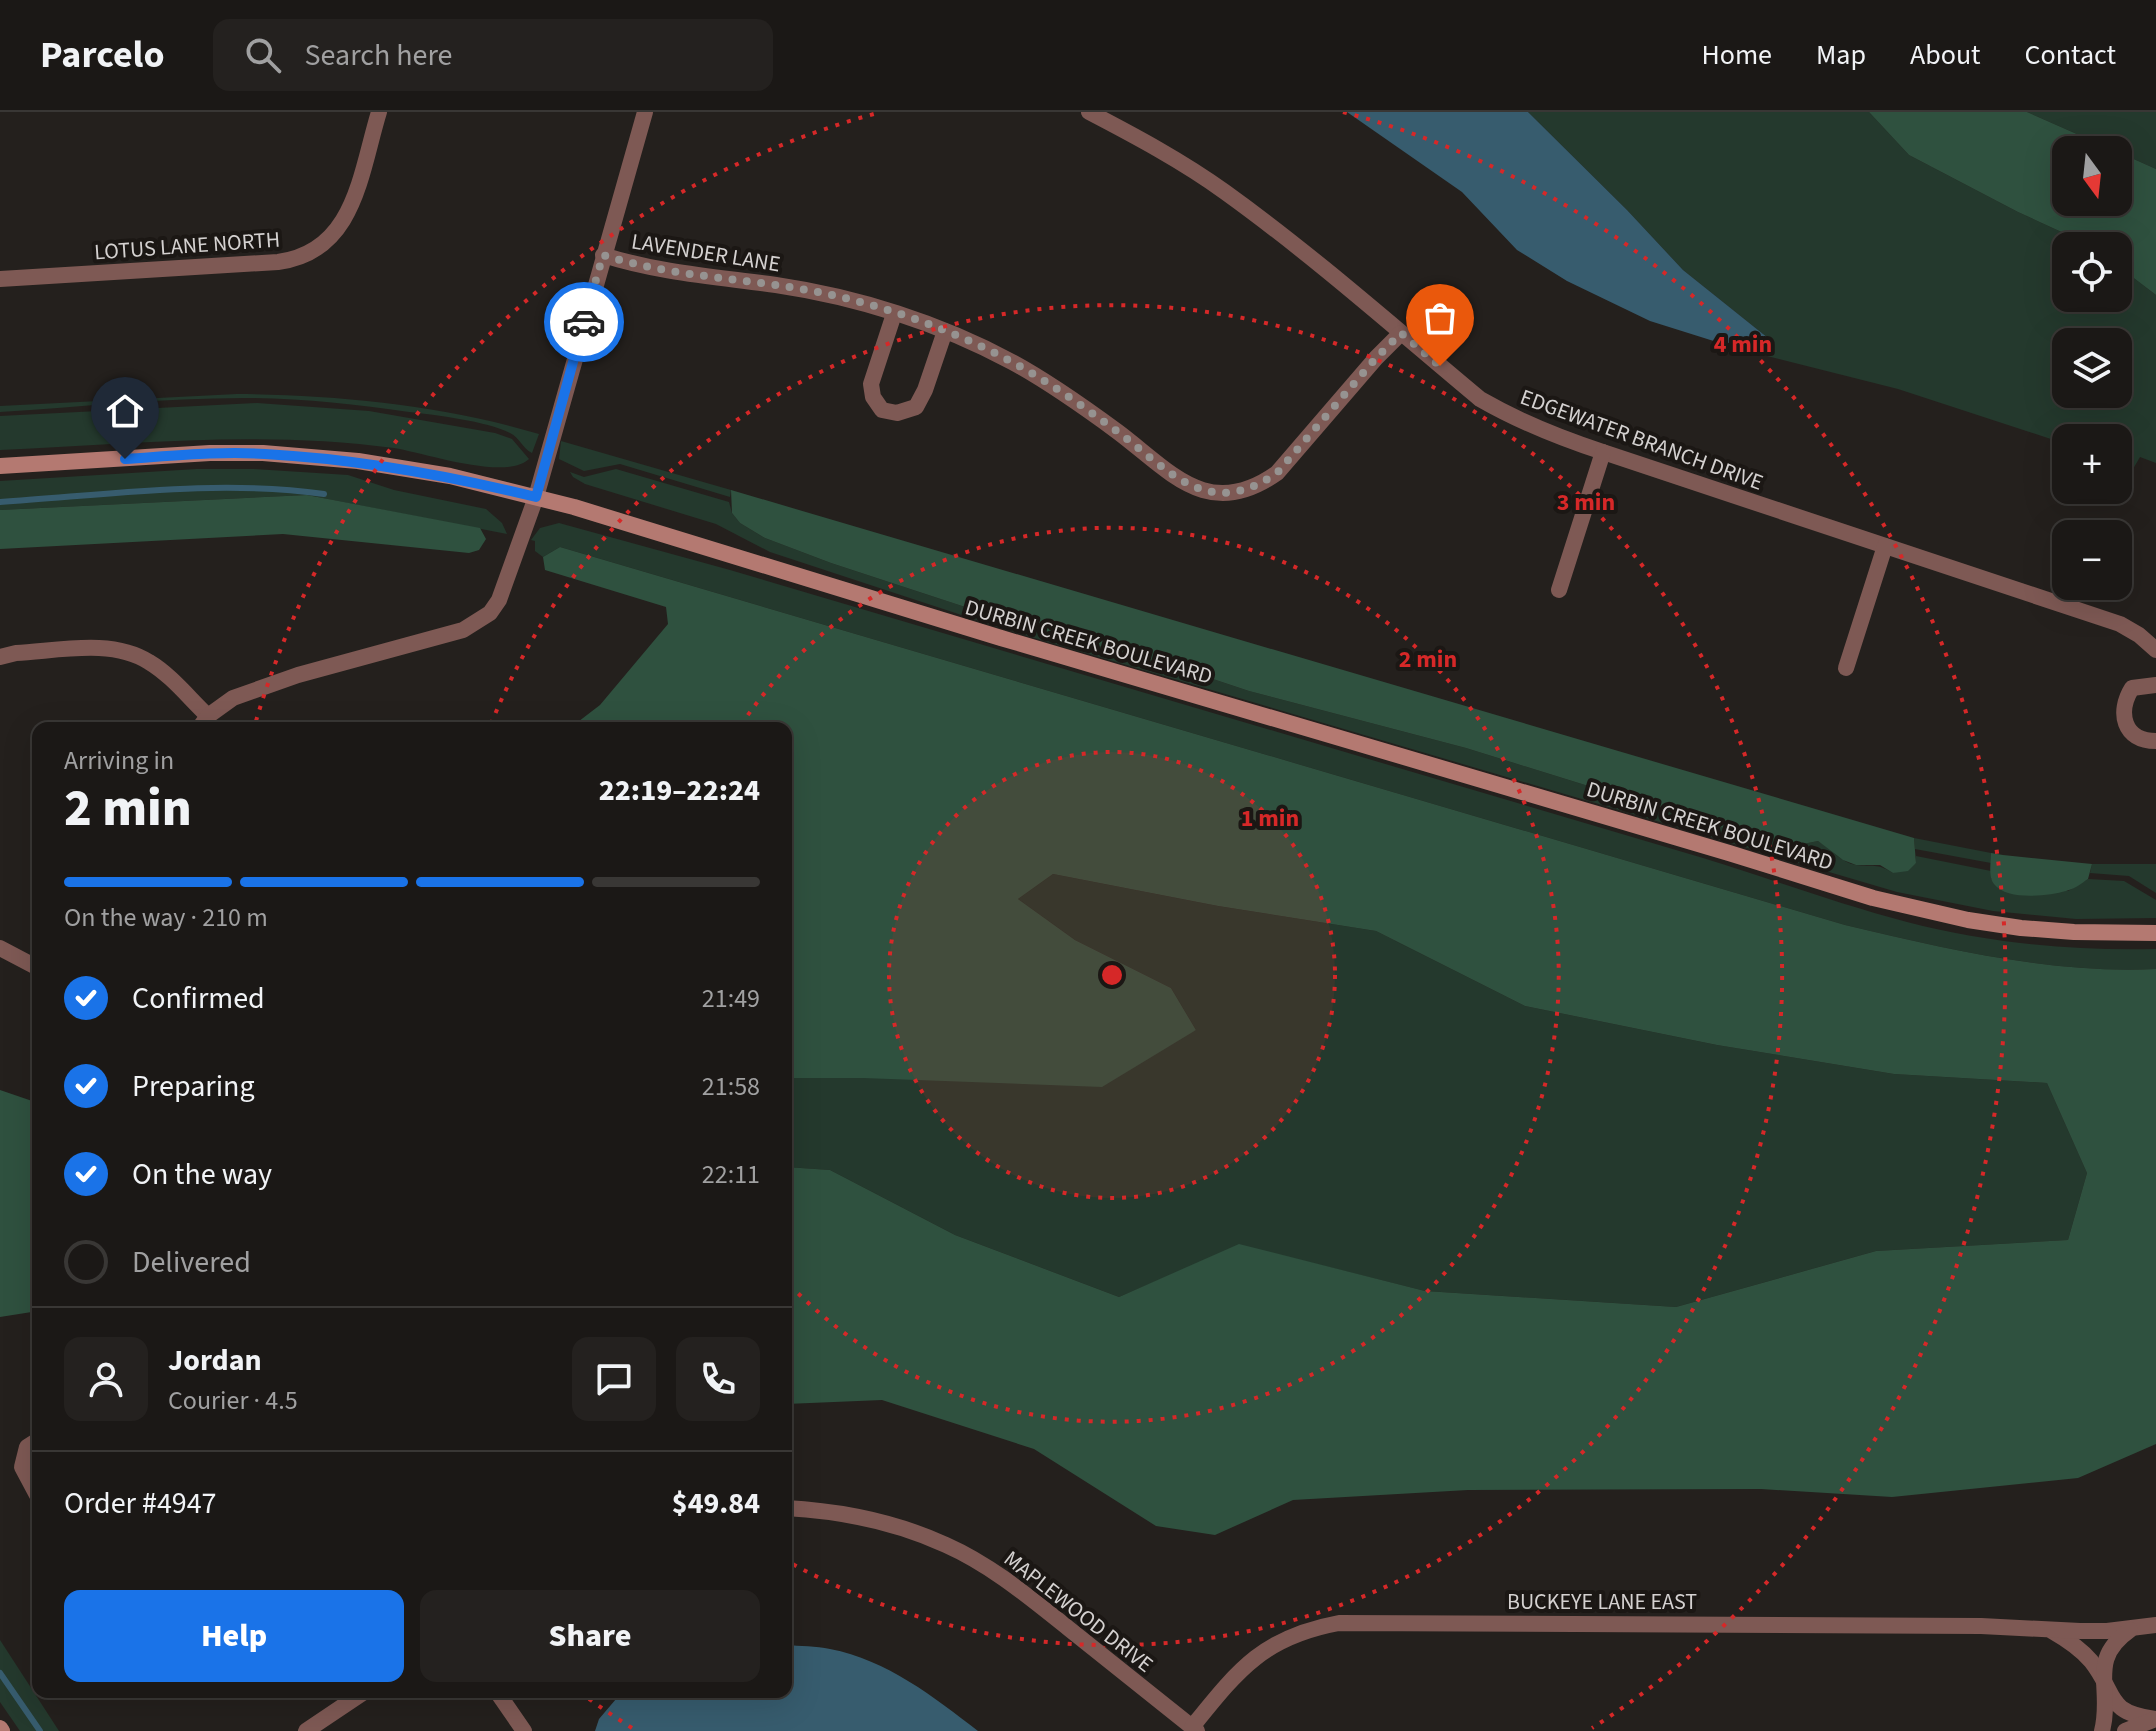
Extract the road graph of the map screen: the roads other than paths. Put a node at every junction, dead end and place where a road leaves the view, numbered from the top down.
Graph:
1 (379, 112) edge
2 (645, 112) edge
3 (1089, 112) edge
4 (603, 255) junction
5 (0, 279) edge
6 (894, 314) junction
7 (945, 331) junction
8 (1401, 333) junction
9 (1603, 452) junction
10 (0, 466) edge
11 (536, 497) junction
12 (1885, 546) junction
13 (1559, 590) dead end
14 (2156, 650) edge
15 (0, 657) edge
16 (1846, 668) dead end
17 (2156, 685) edge
18 (204, 722) edge
19 (2156, 741) edge
20 (2156, 933) edge
21 (0, 948) edge
22 (32, 965) edge
23 (32, 1444) edge
24 (32, 1486) edge
25 (792, 1509) edge
26 (2156, 1617) edge
27 (2156, 1625) edge
28 (2134, 1628) junction
29 (2050, 1630) junction
30 (2106, 1687) junction
31 (355, 1698) edge
32 (501, 1698) edge
33 (2156, 1719) edge
34 (1195, 1729) edge
35 (306, 1731) edge
36 (524, 1731) edge
37 (2102, 1731) edge
38 (2125, 1731) edge

1 - 5 street, LOTUS LANE NORTH
2 - 4 street
3 - 8 street, EDGEWATER BRANCH DRIVE
4 - 6 street, LAVENDER LANE
4 - 11 street
6 - 7 street, LAVENDER LANE
6 - 7 street
7 - 8 street, LAVENDER LANE
8 - 9 street, EDGEWATER BRANCH DRIVE
9 - 12 street, EDGEWATER BRANCH DRIVE
9 - 13 street
10 - 11 street, DURBIN CREEK BOULEVARD
11 - 18 street
11 - 20 street, DURBIN CREEK BOULEVARD
12 - 14 street, EDGEWATER BRANCH DRIVE
12 - 16 street
15 - 18 street
17 - 19 street
21 - 22 street
23 - 24 street
25 - 34 street, MAPLEWOOD DRIVE
26 - 28 street
27 - 28 street, BUCKEYE LANE EAST
28 - 29 street, BUCKEYE LANE EAST
28 - 30 street
29 - 30 street
29 - 34 street, BUCKEYE LANE EAST
30 - 33 street
30 - 37 street
31 - 35 street
32 - 36 street
33 - 38 street

